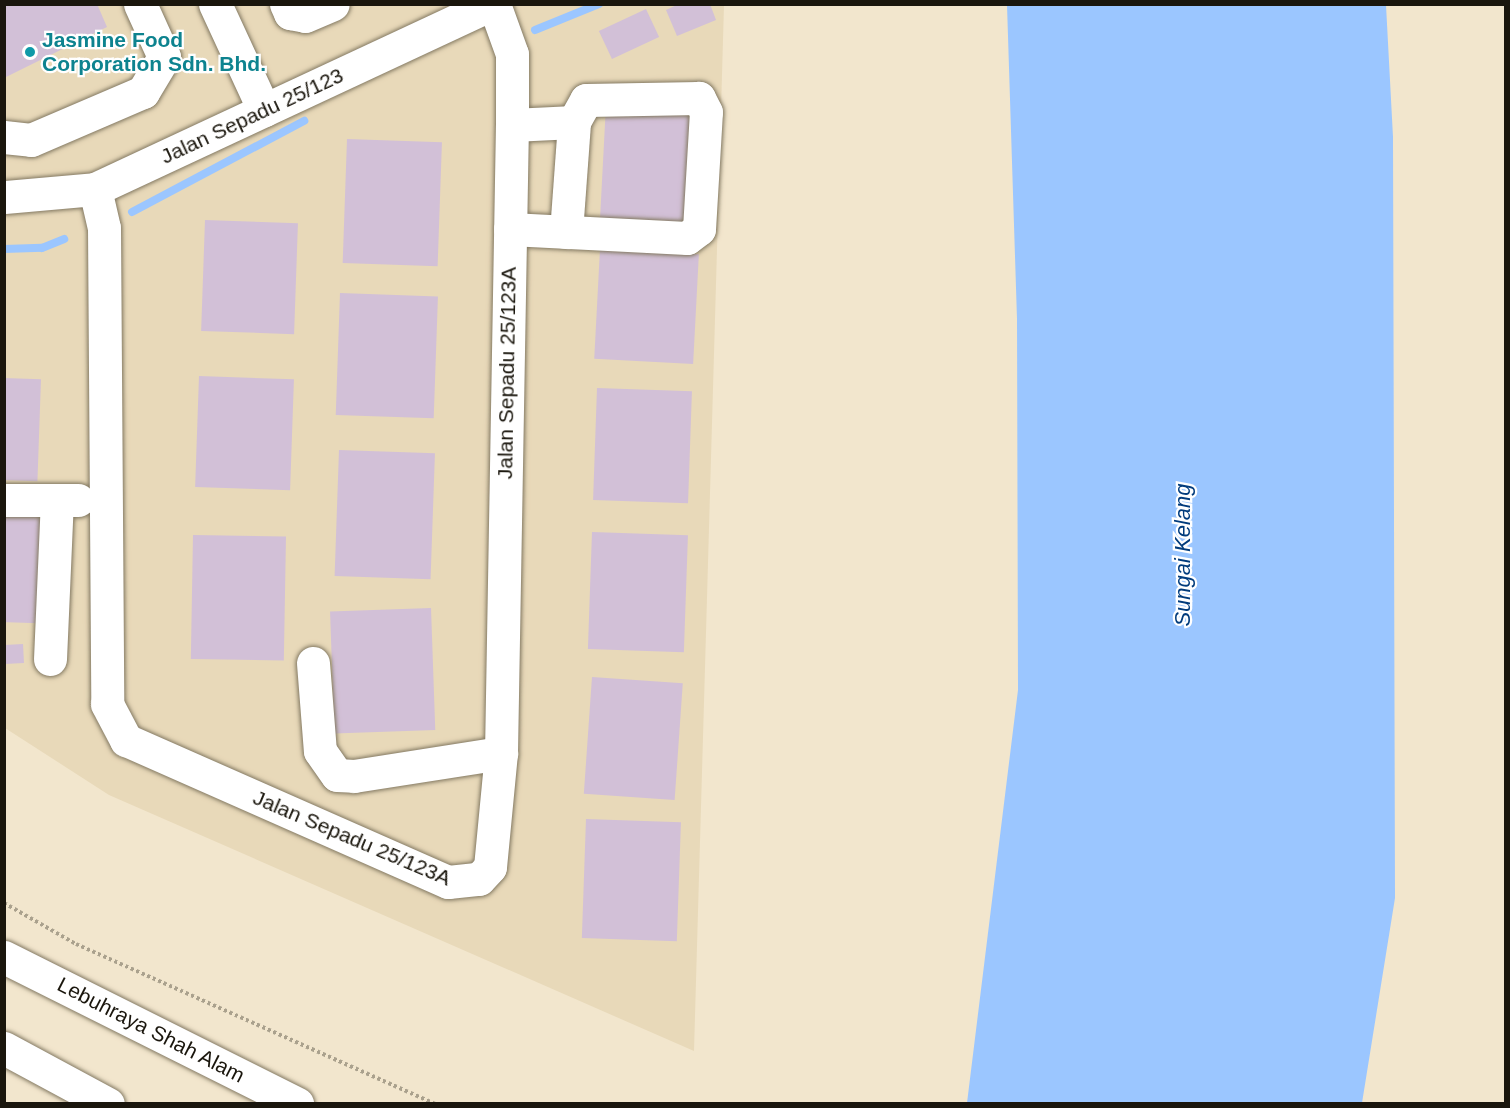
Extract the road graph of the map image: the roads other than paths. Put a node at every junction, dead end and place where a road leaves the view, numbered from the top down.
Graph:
1 (140, 4) edge
2 (215, 4) edge
3 (286, 4) edge
4 (333, 4) edge
5 (493, 4) edge
6 (264, 110) junction
7 (574, 122) junction
8 (512, 125) junction
9 (4, 137) edge
10 (95, 189) junction
11 (4, 197) edge
12 (510, 228) junction
13 (566, 231) junction
14 (4, 500) edge
15 (57, 500) junction
16 (104, 500) junction
17 (50, 659) dead end
18 (313, 663) dead end
19 (501, 753) junction
20 (4, 957) edge
21 (4, 1048) edge
22 (108, 1104) edge
23 (297, 1104) edge

1 - 9 main road
2 - 6 main road
3 - 4 main road
5 - 6 main road, Jalan Sepadu 25/123
5 - 8 main road, Jalan Sepadu 25/123A
6 - 10 main road, Jalan Sepadu 25/123
7 - 8 main road
7 - 13 main road
7 - 13 main road
8 - 12 main road, Jalan Sepadu 25/123A
10 - 11 main road, Jalan Sepadu 25/123
10 - 16 main road, Jalan Sepadu 25/123A
12 - 13 main road
12 - 19 main road, Jalan Sepadu 25/123A
14 - 15 main road
15 - 16 main road
15 - 17 main road
16 - 19 main road, Jalan Sepadu 25/123A
18 - 19 main road
20 - 23 main road, Lebuhraya Shah Alam
21 - 22 main road

